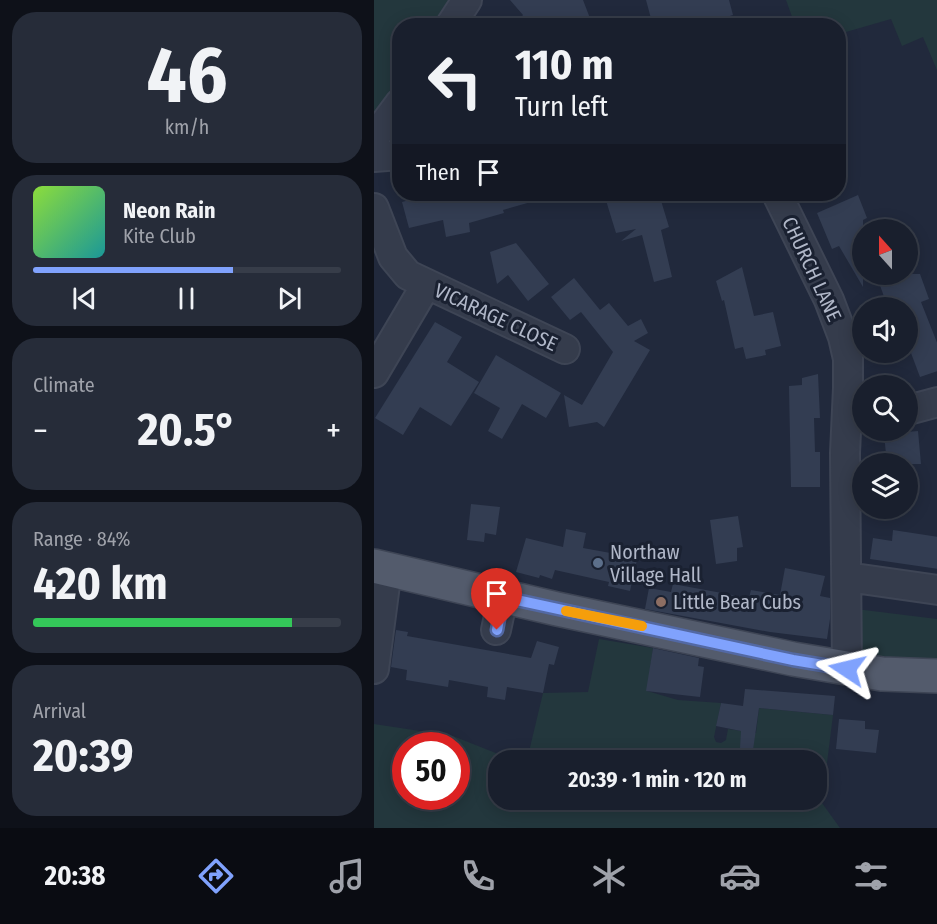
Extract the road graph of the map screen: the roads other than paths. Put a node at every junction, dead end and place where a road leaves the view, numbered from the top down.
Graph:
1 (467, 0) edge
2 (455, 18) edge
3 (392, 114) edge
4 (374, 138) edge
5 (392, 156) edge
6 (374, 157) edge
7 (780, 201) edge
8 (374, 208) edge
9 (426, 285) junction
10 (565, 349) dead end
11 (374, 373) edge
12 (852, 396) edge
13 (938, 402) edge
14 (918, 407) edge
15 (854, 441) edge
16 (380, 568) edge
17 (847, 577) junction
18 (938, 590) edge
19 (503, 597) junction
20 (497, 630) dead end
21 (374, 669) edge
22 (847, 669) junction
23 (938, 676) edge

1 - 2 street
3 - 4 street
5 - 6 street
7 - 12 street, CHURCH LANE
8 - 9 street, VICARAGE CLOSE
9 - 10 street, VICARAGE CLOSE
9 - 11 street, VICARAGE CLOSE
13 - 14 street
15 - 17 street, CHURCH LANE
16 - 19 main road
16 - 21 street
17 - 18 street
17 - 22 street, CHURCH LANE
19 - 20 street
19 - 22 main road
22 - 23 main road

